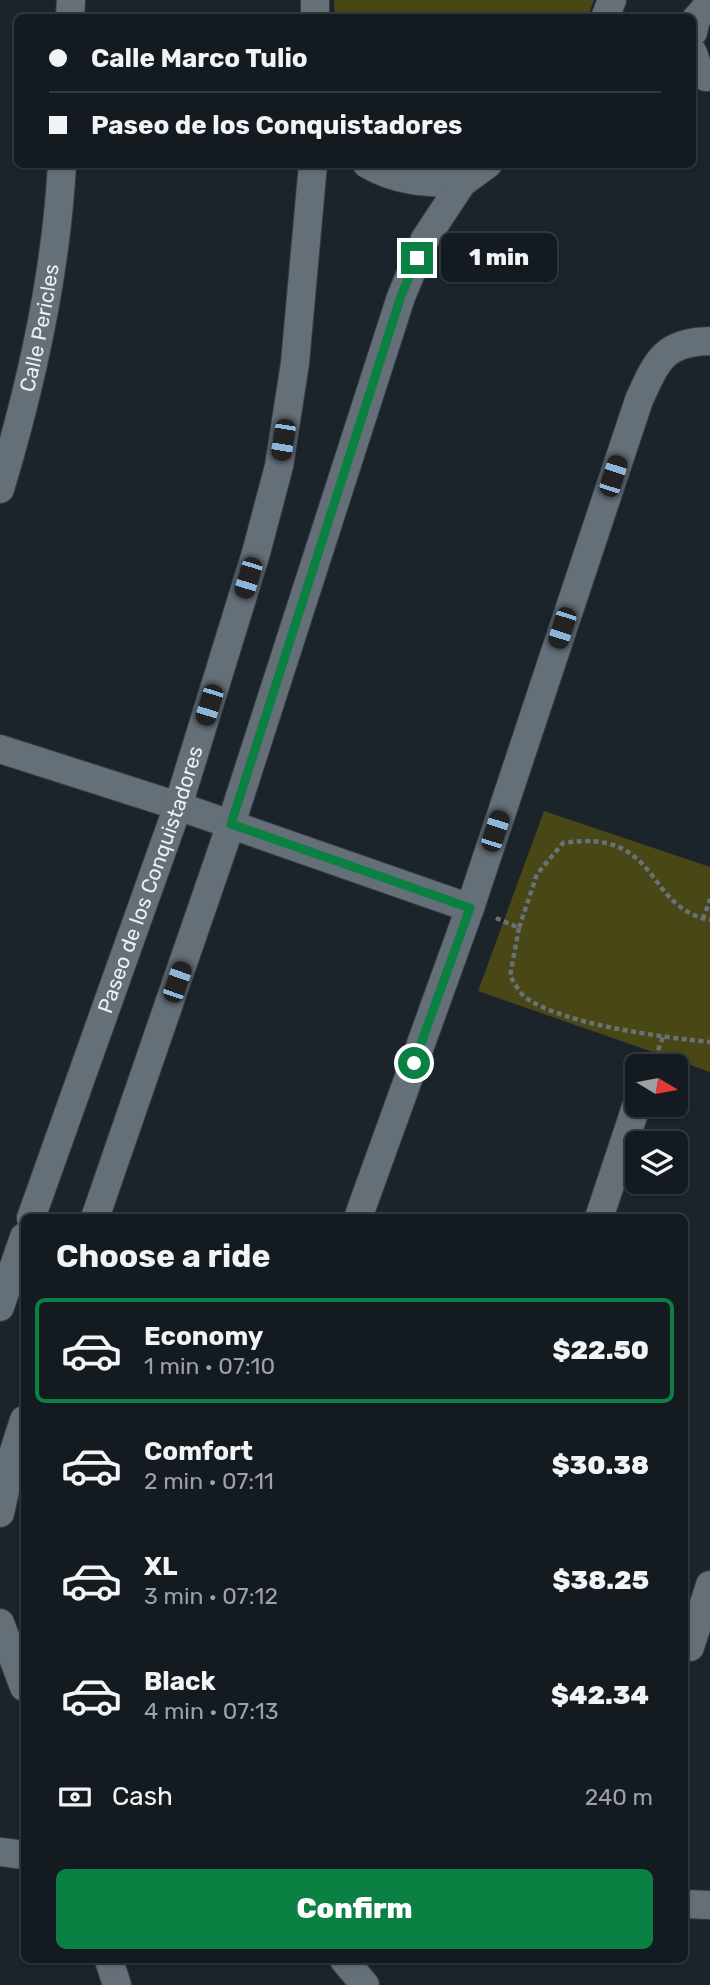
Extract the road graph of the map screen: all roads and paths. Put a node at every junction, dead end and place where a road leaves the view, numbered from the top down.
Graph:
1 (710, 3) edge
2 (696, 19) edge
3 (62, 168) edge
4 (313, 168) edge
5 (374, 168) edge
6 (483, 168) edge
7 (462, 183) junction
8 (696, 342) edge
9 (0, 489) edge
10 (0, 749) edge
11 (178, 806) junction
12 (231, 824) junction
13 (710, 899) edge
14 (470, 908) junction
15 (703, 919) junction
16 (710, 920) edge
17 (519, 928) junction
18 (663, 1037) junction
19 (710, 1042) edge
20 (657, 1054) edge
21 (633, 1117) edge
22 (32, 1214) edge
23 (95, 1214) edge
24 (359, 1214) edge
25 (599, 1214) edge
26 (21, 1246) edge
27 (0, 1307) edge
28 (21, 1429) edge
29 (0, 1513) edge
30 (710, 1585) edge
31 (0, 1623) edge
32 (695, 1647) edge
33 (21, 1679) edge
34 (0, 1852) edge
35 (21, 1855) edge
36 (688, 1904) edge
37 (710, 1906) edge
38 (110, 1963) edge
39 (345, 1969) edge
40 (117, 1985) edge
41 (365, 1985) edge

1 - 2 street
3 - 9 street, Calle Pericles
4 - 11 street, Paseo de los Conquistadores
5 - 7 street
6 - 7 street
7 - 12 street
8 - 14 street
10 - 11 street
11 - 12 street
11 - 22 street, Paseo de los Conquistadores
12 - 14 street
12 - 23 street
13 - 15 path
14 - 17 path
14 - 24 street
15 - 16 path
15 - 17 path
17 - 18 path
18 - 19 path
18 - 20 path
21 - 25 street
26 - 27 street
28 - 29 street
30 - 32 street
31 - 33 street
34 - 35 street
36 - 37 street
38 - 40 street
39 - 41 street

